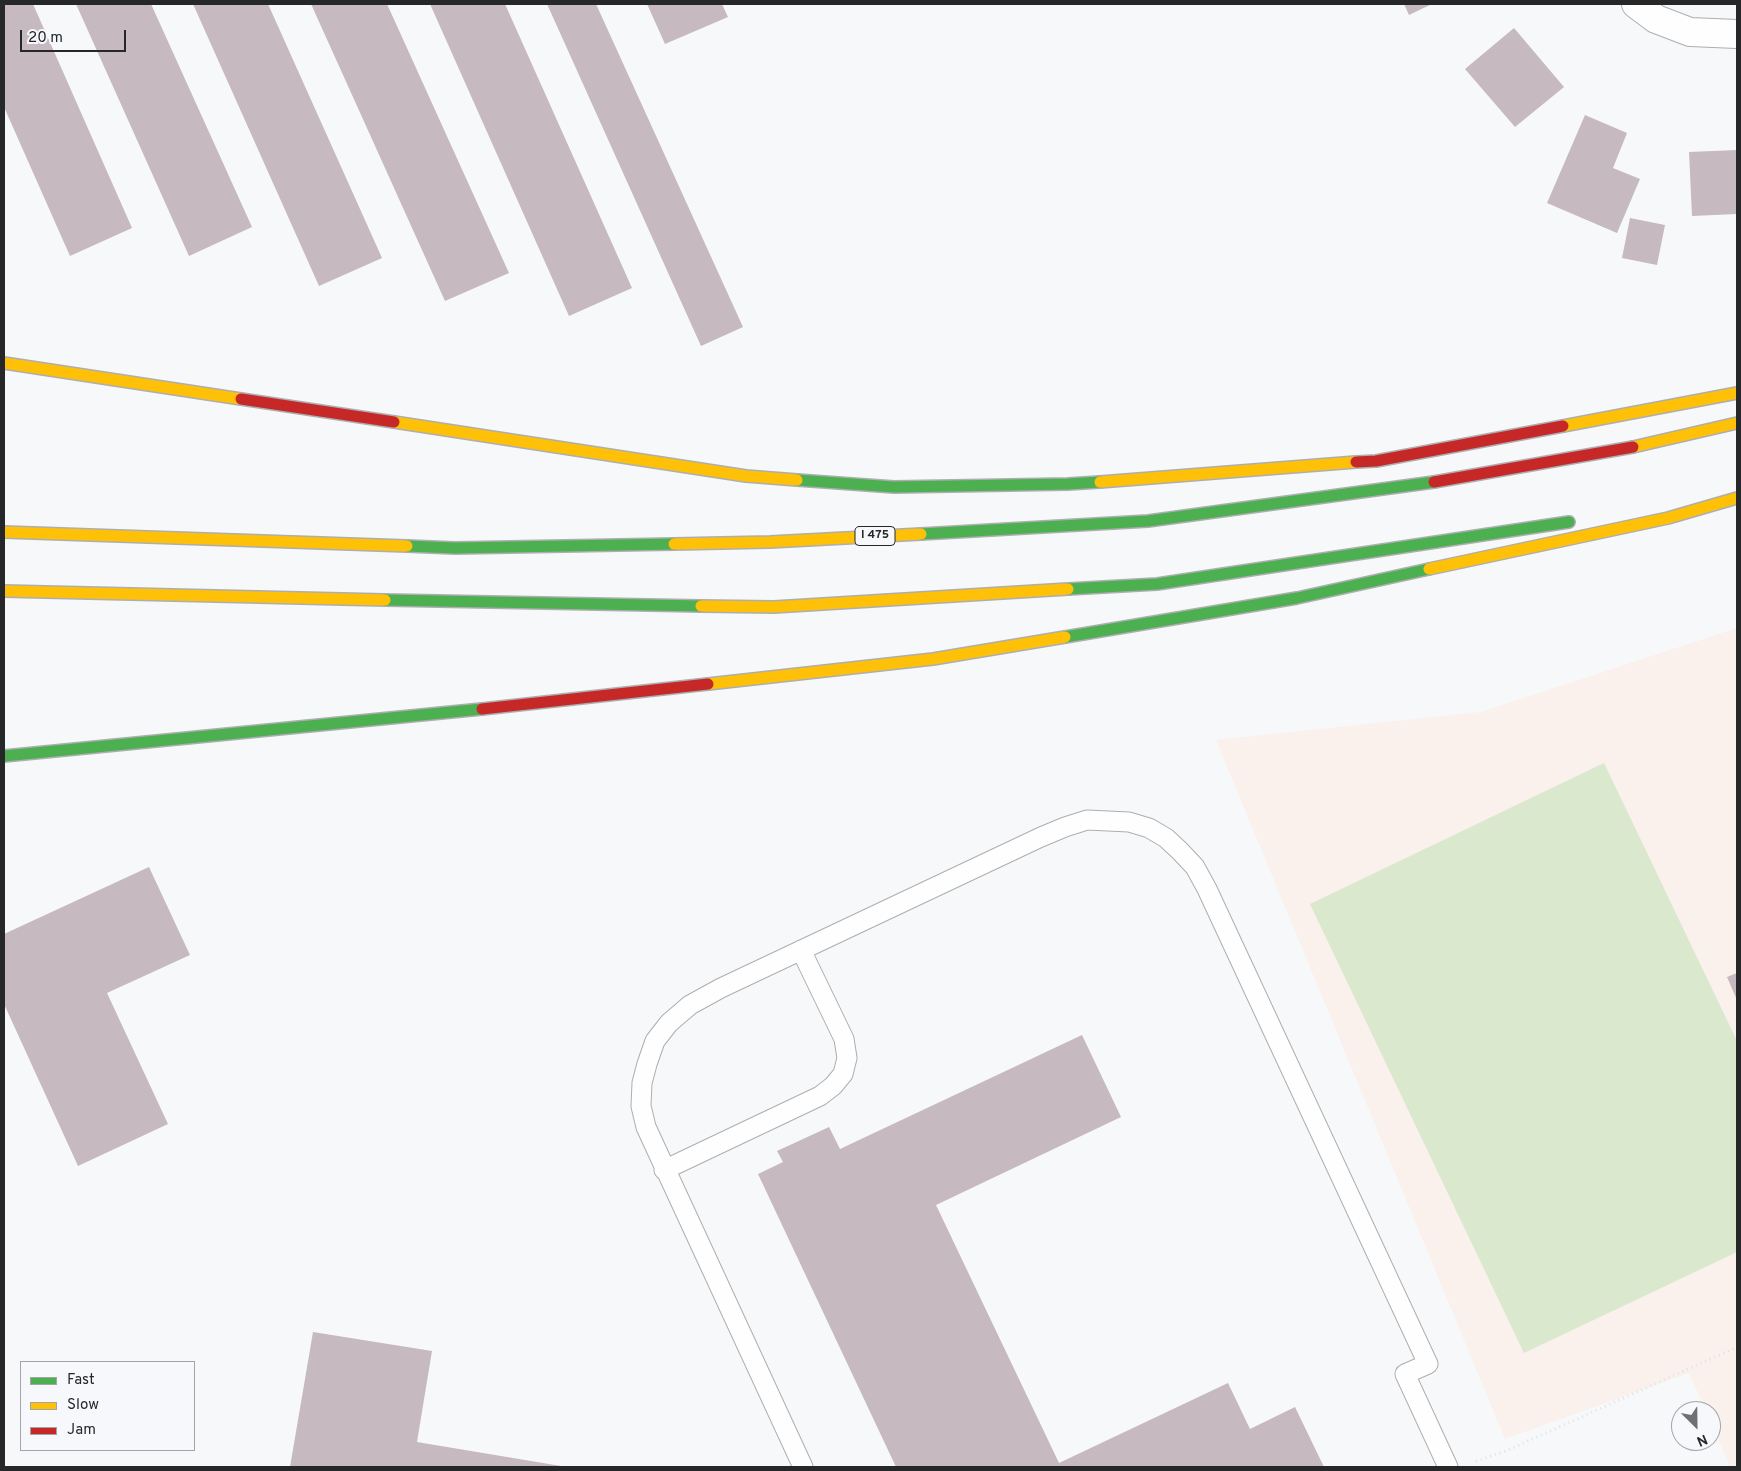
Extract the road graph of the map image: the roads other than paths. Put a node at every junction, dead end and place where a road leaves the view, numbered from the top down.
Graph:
1 (1646, 11) edge
2 (1737, 34) edge
3 (4, 363) edge
4 (1737, 393) edge
5 (1737, 423) edge
6 (1737, 488) edge
7 (1718, 492) dead end
8 (1737, 498) edge
9 (1584, 519) dead end
10 (4, 532) edge
11 (4, 591) edge
12 (4, 756) edge
13 (801, 950) junction
14 (664, 1170) junction
15 (803, 1467) edge
16 (1448, 1467) edge

1 - 2 street
3 - 4 highway
5 - 10 highway, I 475
6 - 7 highway
8 - 12 highway
9 - 11 highway
13 - 14 lane
13 - 14 lane
13 - 16 lane
14 - 15 lane

